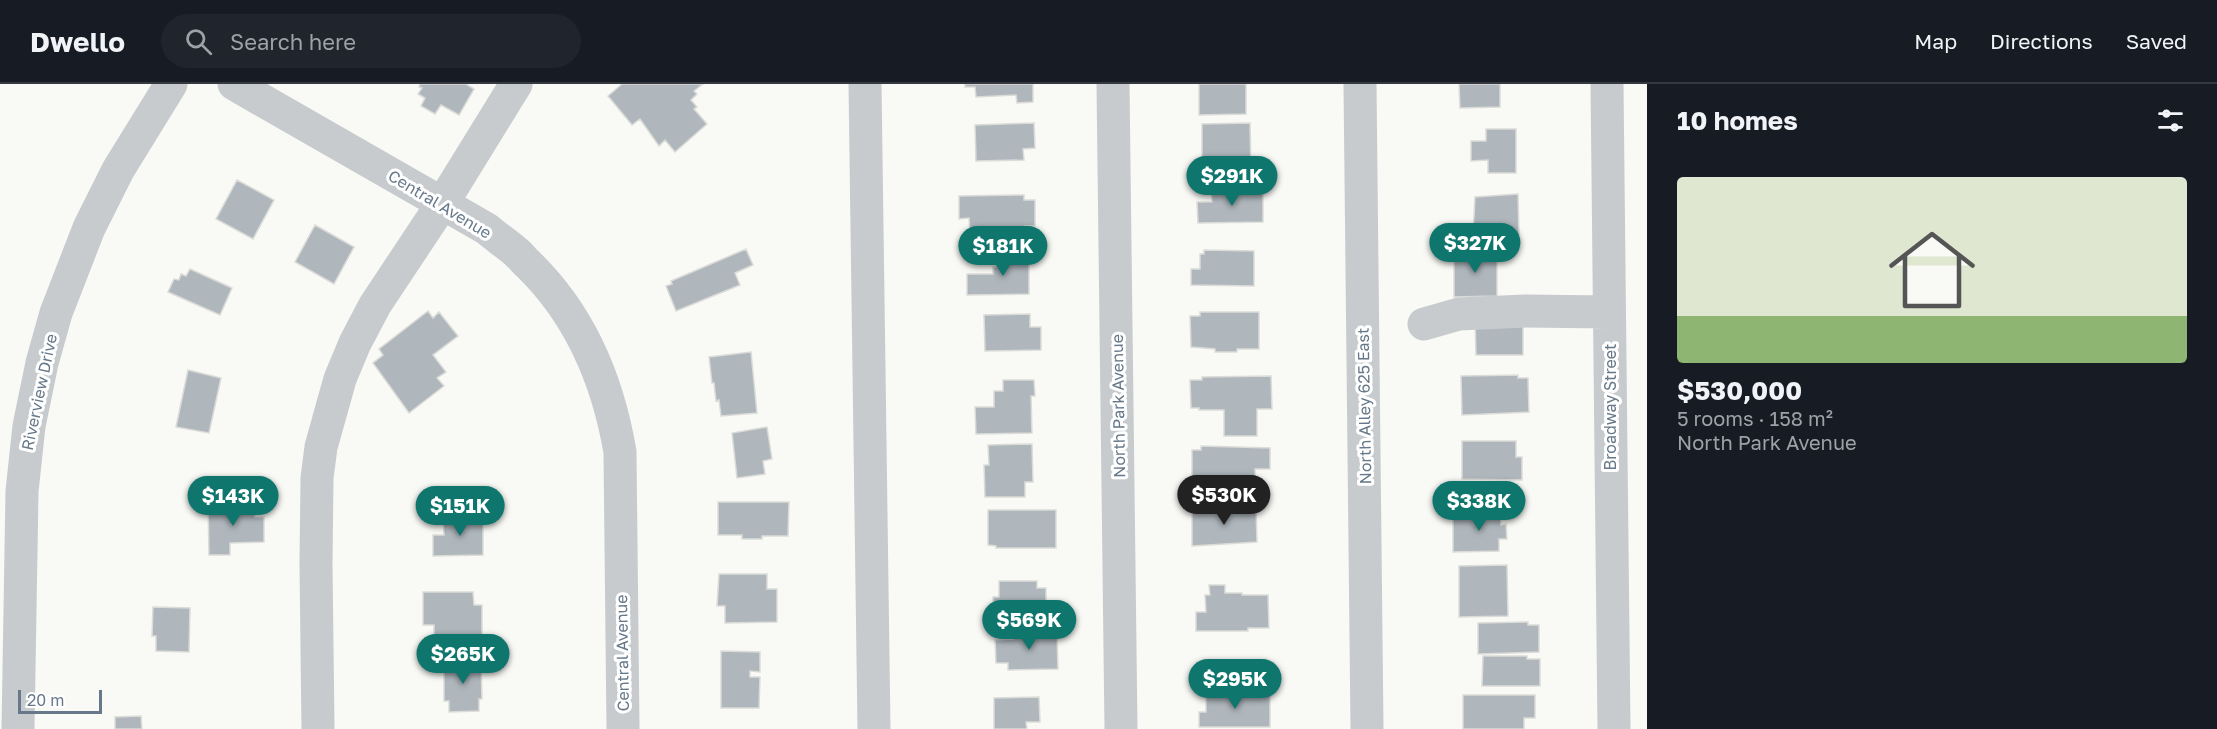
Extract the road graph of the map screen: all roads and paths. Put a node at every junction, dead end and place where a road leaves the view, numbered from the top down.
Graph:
1 (171, 84) edge
2 (234, 84) edge
3 (516, 84) edge
4 (865, 84) edge
5 (1113, 84) edge
6 (1360, 84) edge
7 (1607, 84) edge
8 (442, 204) junction
9 (1609, 312) junction
10 (1424, 324) dead end
11 (18, 729) edge
12 (318, 729) edge
13 (623, 729) edge
14 (874, 729) edge
15 (1121, 729) edge
16 (1367, 729) edge
17 (1614, 729) edge

1 - 11 street, Riverview Drive
2 - 8 street, Central Avenue
3 - 8 street
4 - 14 street
5 - 15 street, North Park Avenue
6 - 16 street, North Alley 625 East
7 - 9 street, Broadway Street
8 - 12 street
8 - 13 street, Central Avenue
9 - 10 street
9 - 17 street, Broadway Street

